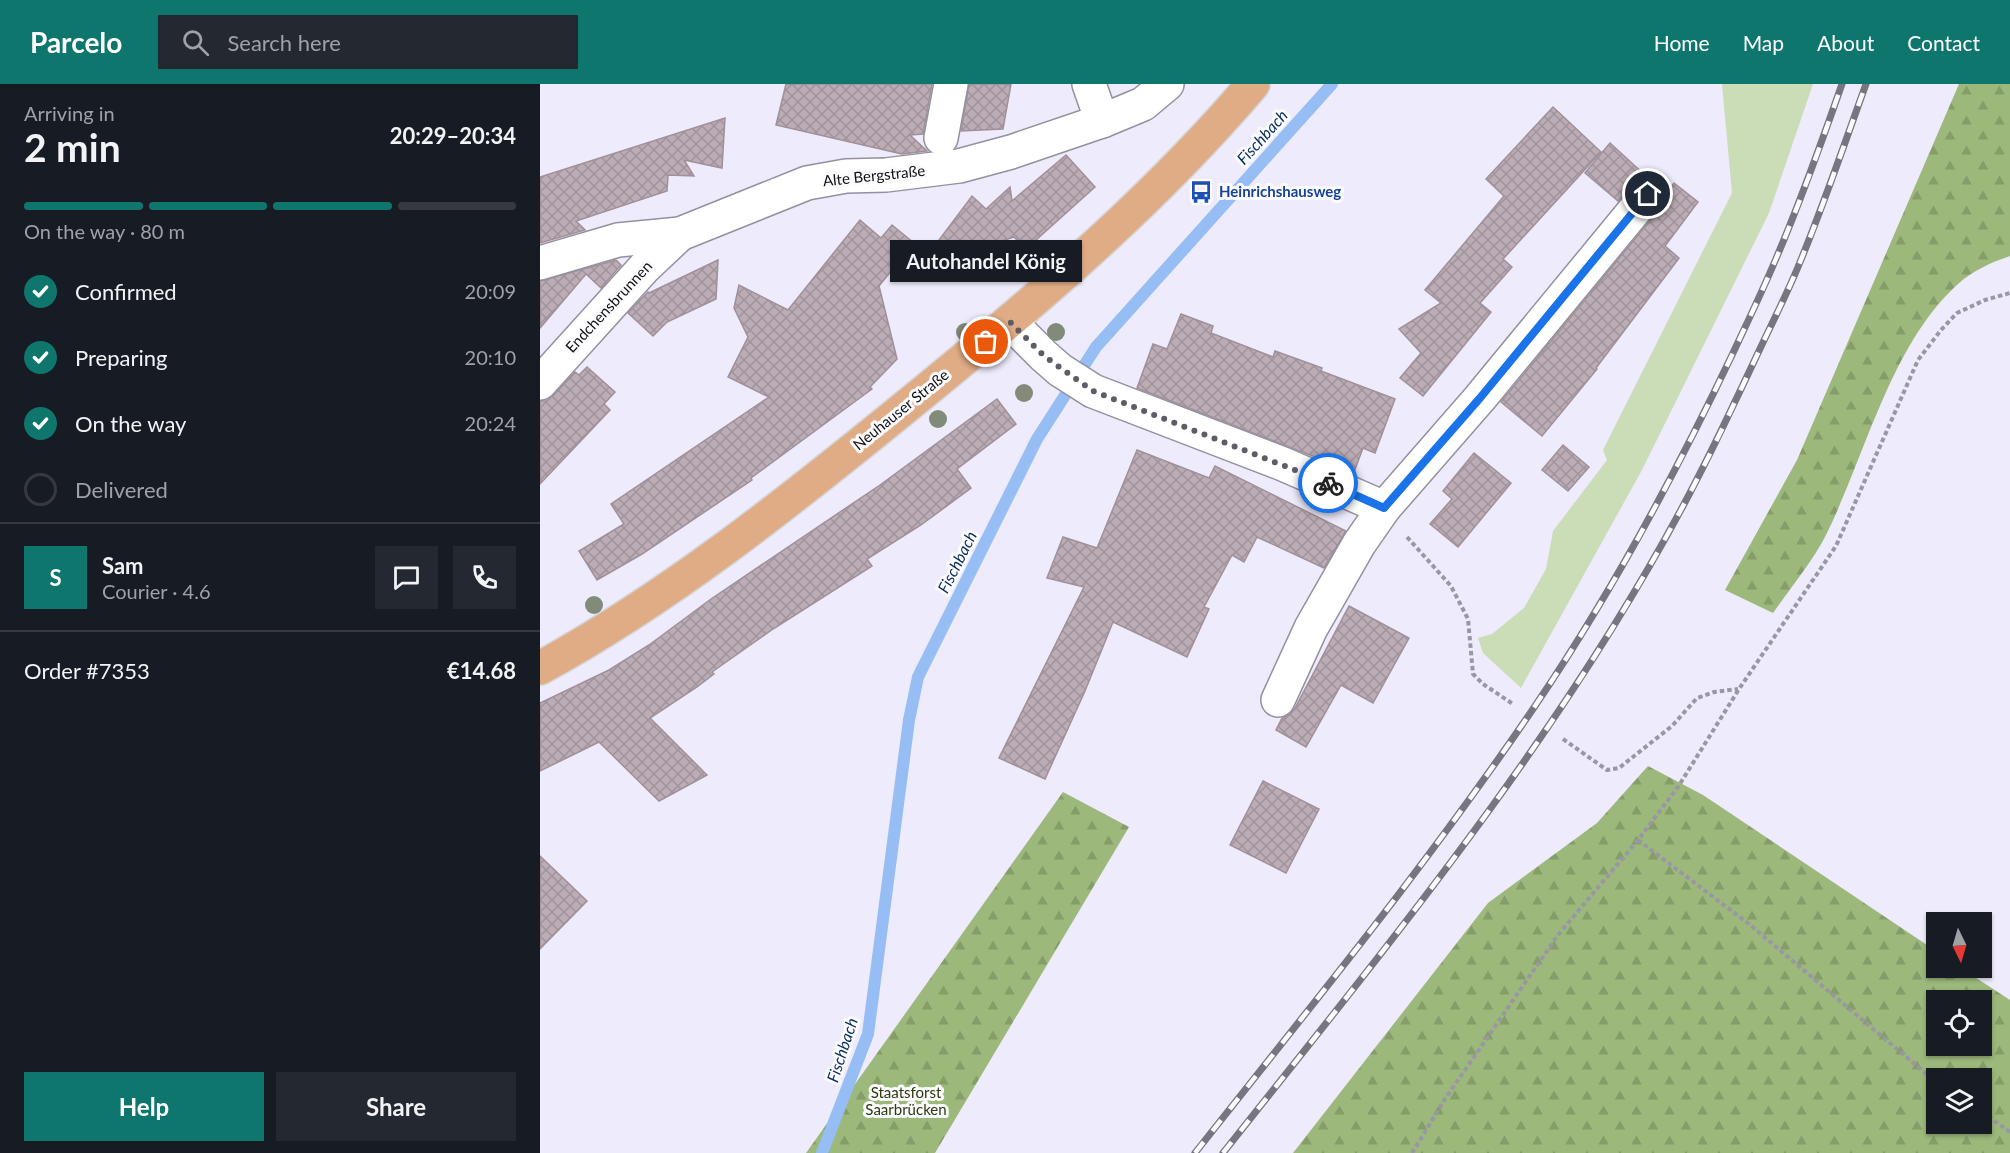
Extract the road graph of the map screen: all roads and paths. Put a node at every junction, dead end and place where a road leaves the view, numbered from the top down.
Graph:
1 (951, 84) edge
2 (1089, 84) edge
3 (1167, 84) edge
4 (1253, 84) edge
5 (1102, 121) junction
6 (941, 138) dead end
7 (1648, 194) dead end
8 (680, 234) junction
9 (540, 262) edge
10 (2010, 293) edge
11 (1010, 322) junction
12 (540, 383) edge
13 (1384, 508) junction
14 (540, 668) edge
15 (1739, 689) junction
16 (1278, 700) dead end
17 (1513, 704) dead end
18 (1563, 739) dead end
19 (1638, 840) junction
20 (1926, 1074) edge
21 (1992, 1119) edge
22 (2010, 1132) edge
23 (1412, 1153) edge

1 - 6 street
2 - 5 street
3 - 5 street, Alte Bergstraße
4 - 11 main road, Neuhauser Straße
5 - 8 street, Alte Bergstraße
7 - 13 street
8 - 9 street, Alte Bergstraße
8 - 12 street, Endchensbrunnen
10 - 15 path
11 - 13 street
11 - 14 main road, Neuhauser Straße
13 - 16 street
13 - 17 path
15 - 18 path
15 - 19 path
19 - 20 path
19 - 23 path
21 - 22 path

